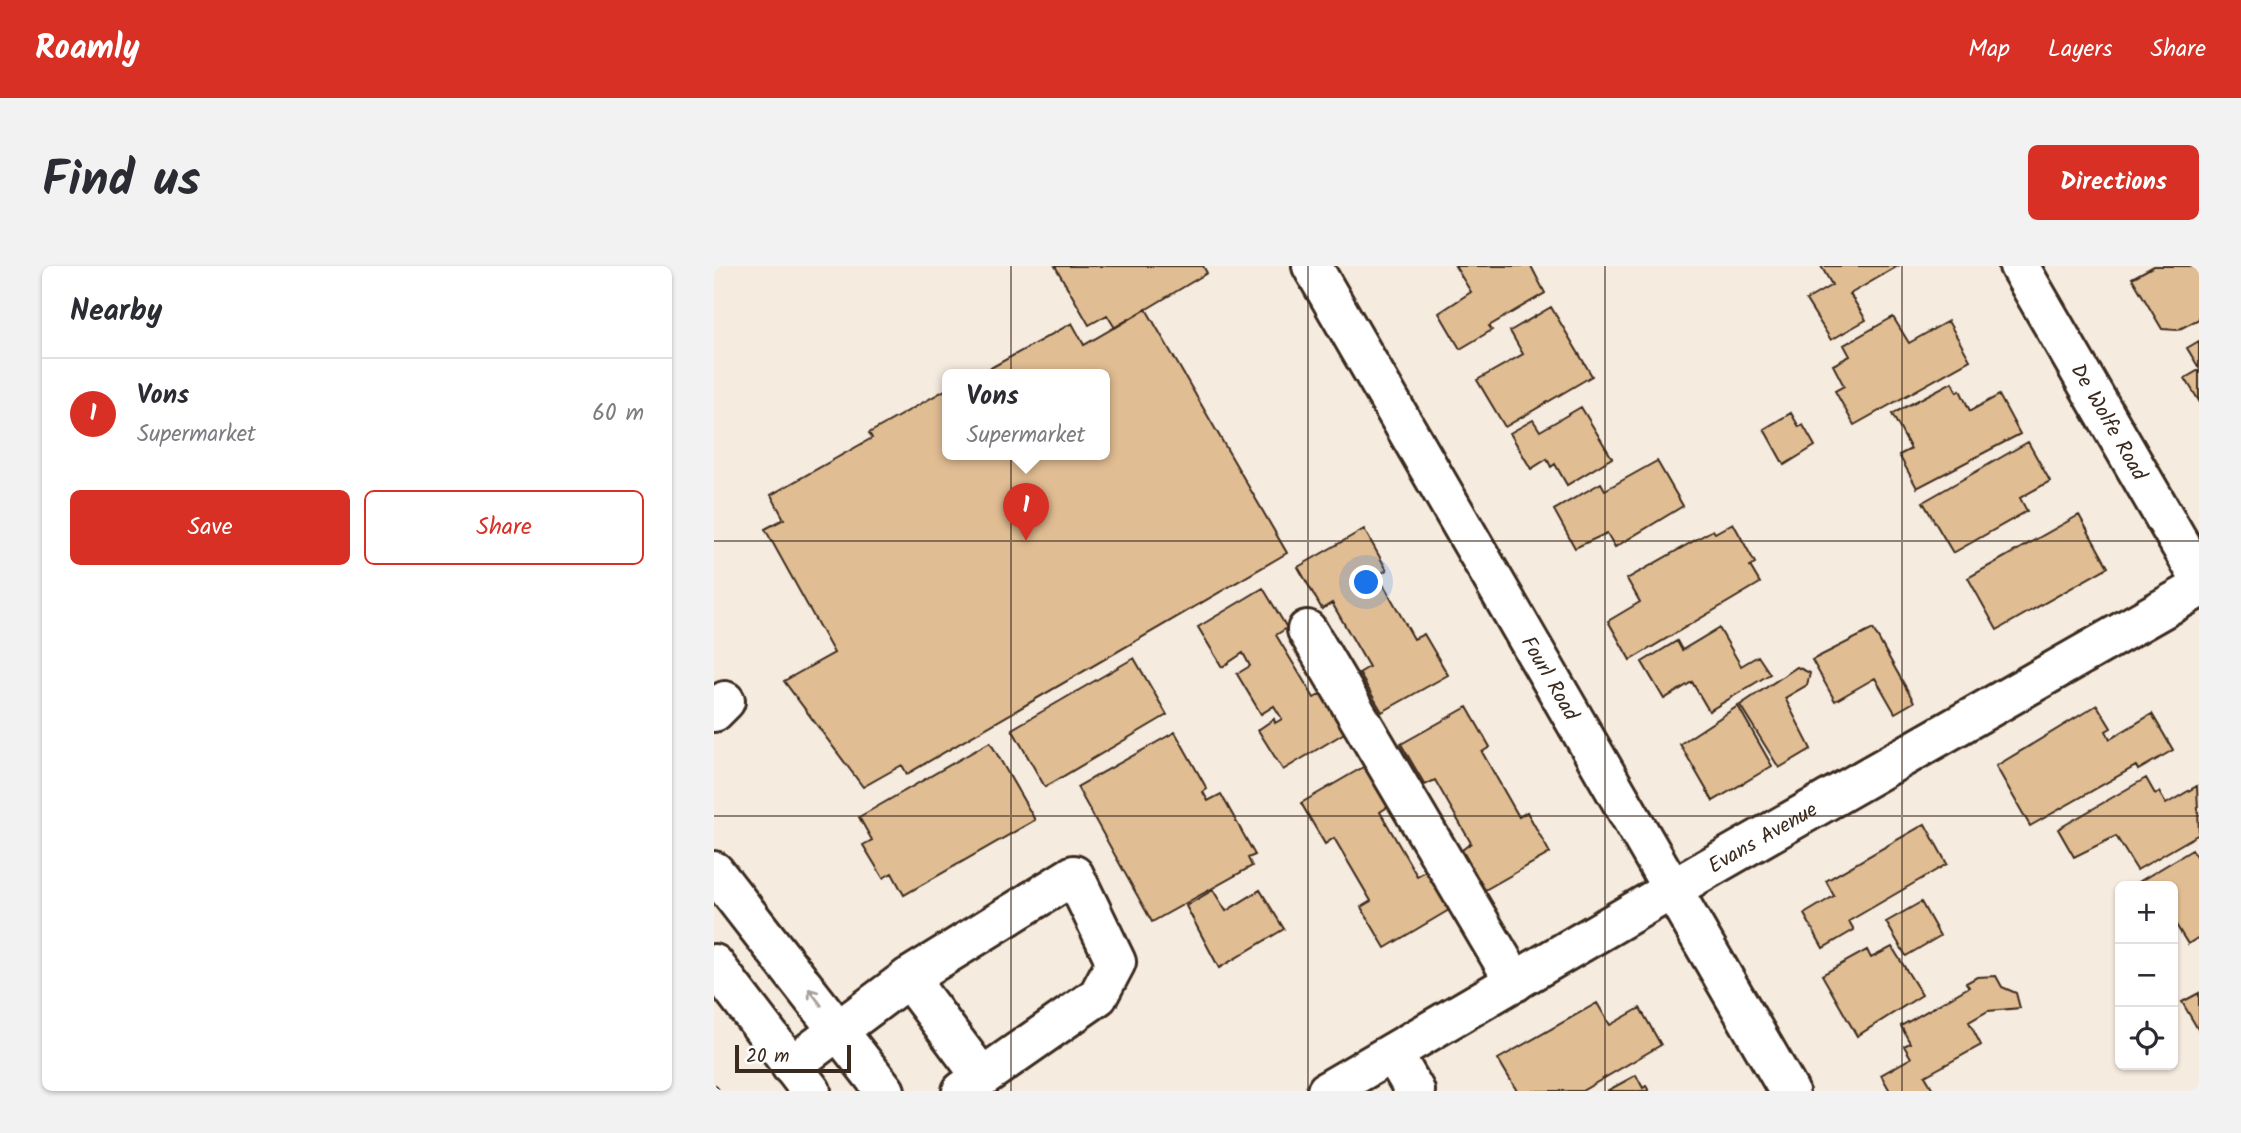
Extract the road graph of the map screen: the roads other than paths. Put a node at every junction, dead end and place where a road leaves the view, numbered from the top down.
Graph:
1 (1312, 266) edge
2 (2019, 266) edge
3 (2199, 577) edge
4 (2199, 588) edge
5 (1307, 630) dead end
6 (714, 871) edge
7 (1672, 890) junction
8 (714, 964) edge
9 (908, 978) junction
10 (1515, 982) junction
11 (839, 1029) junction
12 (1393, 1053) junction
13 (801, 1078) edge
14 (972, 1084) edge
15 (885, 1091) edge
16 (1327, 1091) edge
17 (1415, 1091) edge
18 (1789, 1091) edge

1 - 7 street, Fourl Road
2 - 3 street, De Wolfe Road
4 - 7 street, Evans Avenue
5 - 10 street
11 -> 6 street
7 - 10 street, Evans Avenue
7 - 18 street, Fourl Road
8 - 13 street
9 - 11 street
9 - 14 street
9 - 14 street
10 - 12 street, Evans Avenue
11 - 13 street
11 - 15 street
12 - 16 street, Evans Avenue
12 - 17 street

